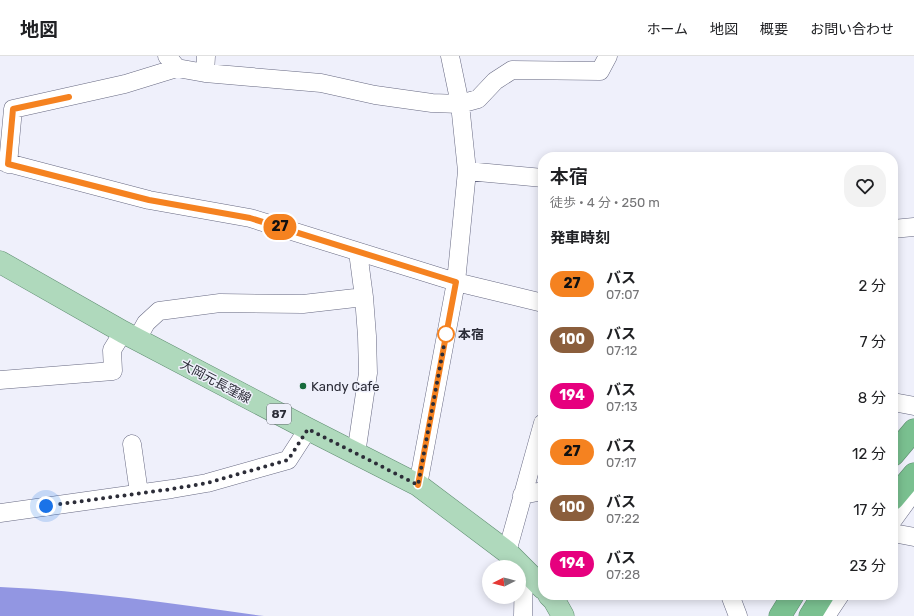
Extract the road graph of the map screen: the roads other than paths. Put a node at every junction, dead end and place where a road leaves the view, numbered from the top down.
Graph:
1 (450, 56) edge
2 (608, 56) edge
3 (172, 62) edge
4 (205, 65) edge
5 (460, 104) junction
6 (4, 162) edge
7 (467, 171) junction
8 (538, 178) edge
9 (914, 227) edge
10 (898, 229) edge
11 (358, 252) junction
12 (0, 262) edge
13 (456, 282) junction
14 (364, 297) junction
15 (538, 302) edge
16 (130, 336) junction
17 (0, 380) edge
18 (898, 403) edge
19 (914, 406) edge
20 (308, 429) junction
21 (914, 430) edge
22 (538, 440) edge
23 (132, 444) dead end
24 (898, 449) edge
25 (356, 454) junction
26 (914, 474) edge
27 (418, 485) junction
28 (914, 491) edge
29 (538, 492) edge
30 (139, 493) junction
31 (898, 493) edge
32 (522, 495) junction
33 (0, 513) edge
34 (898, 513) edge
35 (898, 534) edge
36 (914, 537) edge
37 (507, 552) junction
38 (516, 560) edge
39 (526, 570) edge
40 (538, 583) edge
41 (554, 600) edge
42 (732, 600) edge
43 (790, 600) edge
44 (821, 600) edge
45 (837, 600) edge
46 (523, 604) edge
47 (523, 616) edge
48 (563, 616) edge
49 (738, 616) edge
50 (780, 616) edge
51 (810, 616) edge
52 (826, 616) edge

1 - 5 street
2 - 5 street
3 - 4 street
3 - 6 street
4 - 5 street
5 - 7 street
6 - 11 street
7 - 8 street
7 - 13 street
9 - 10 street
11 - 13 street
11 - 14 street
12 - 16 main road, 大岡元長窪線 / 87
13 - 15 street
13 - 27 street
14 - 16 street
14 - 25 street
16 - 17 street
16 - 20 main road, 大岡元長窪線 / 87
18 - 19 street
20 - 25 main road, 大岡元長窪線 / 87
20 - 30 street
21 - 24 highway
22 - 32 street
23 - 30 street
25 - 27 main road, 大岡元長窪線 / 87
26 - 31 highway
27 - 37 main road, 大岡元長窪線 / 87
28 - 34 street
29 - 32 street
30 - 33 street
32 - 37 street
35 - 36 street
37 - 38 main road, 大岡元長窪線 / 87
39 - 40 main road, 大岡元長窪線 / 87
41 - 48 main road
42 - 49 street
43 - 50 highway
44 - 51 highway
45 - 52 street
46 - 47 street

